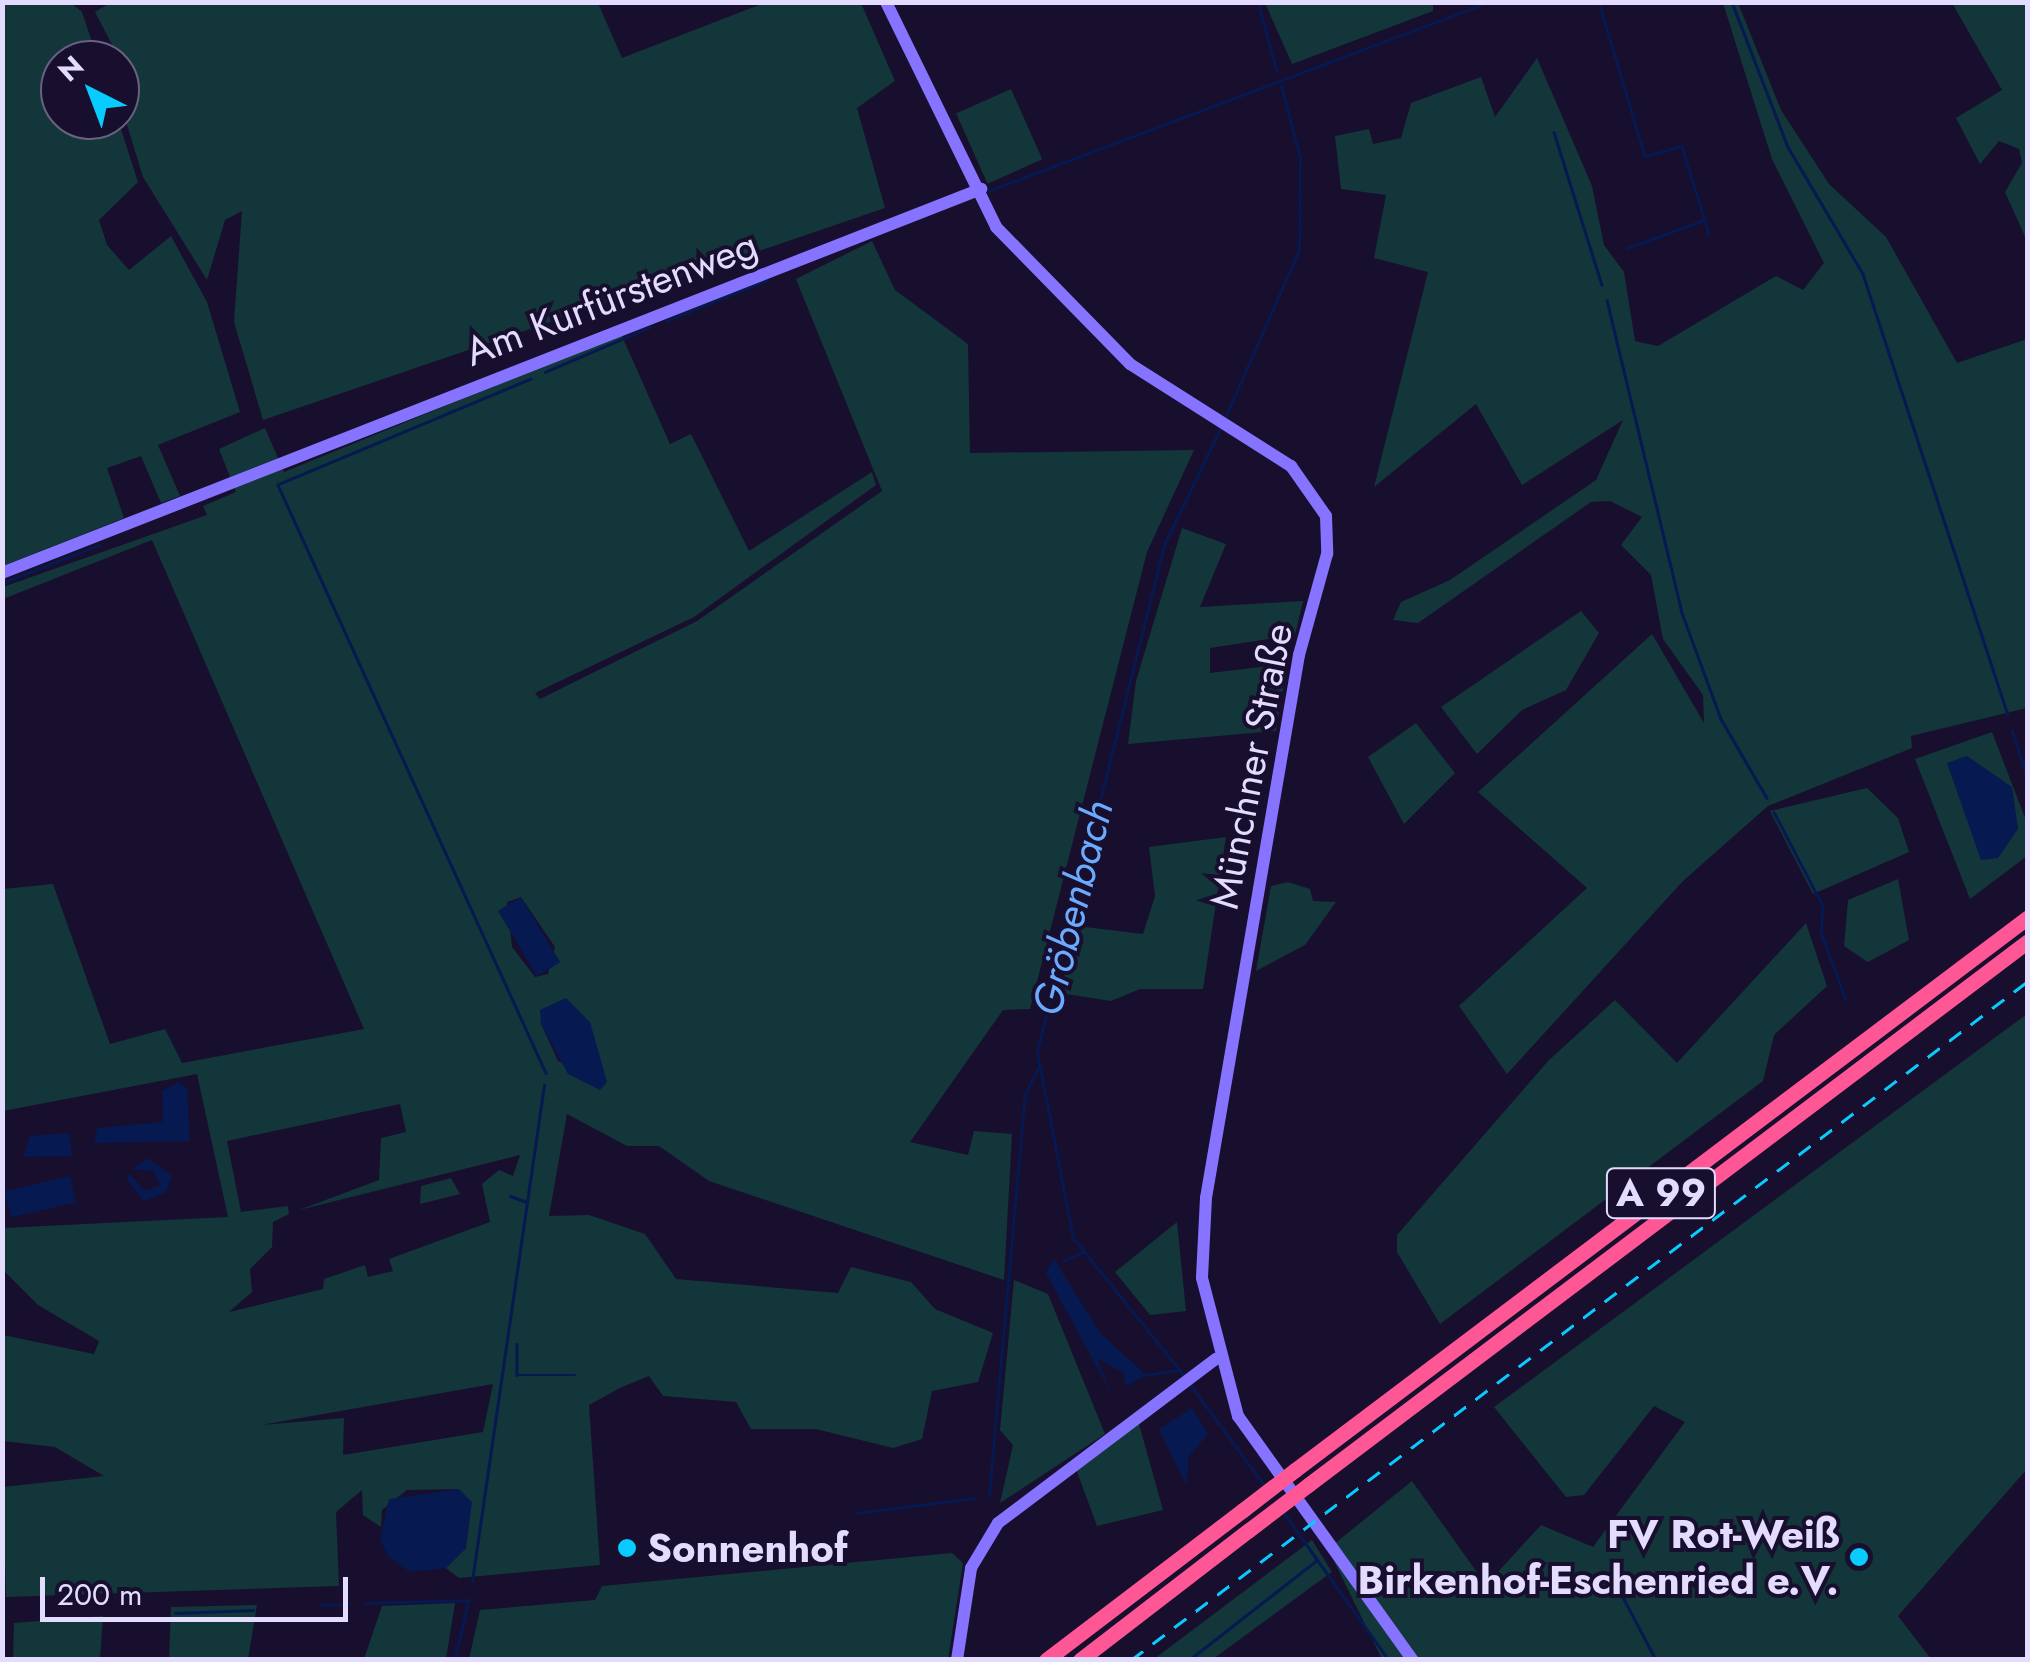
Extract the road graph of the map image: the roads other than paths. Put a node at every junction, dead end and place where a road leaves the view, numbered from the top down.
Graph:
1 (886, 2) edge
2 (977, 190) junction
3 (2, 573) edge
4 (2028, 916) edge
5 (2028, 941) edge
6 (1216, 1359) junction
7 (957, 1660) edge
8 (1046, 1660) edge
9 (1080, 1660) edge
10 (1413, 1660) edge

1 - 2 street, Münchner Straße
2 - 3 street, Am Kurfürstenweg
2 - 6 street, Münchner Straße
4 - 8 highway, A 99, bridge
5 - 9 highway, A 99, bridge
6 - 7 street
6 - 10 street, Münchner Straße

